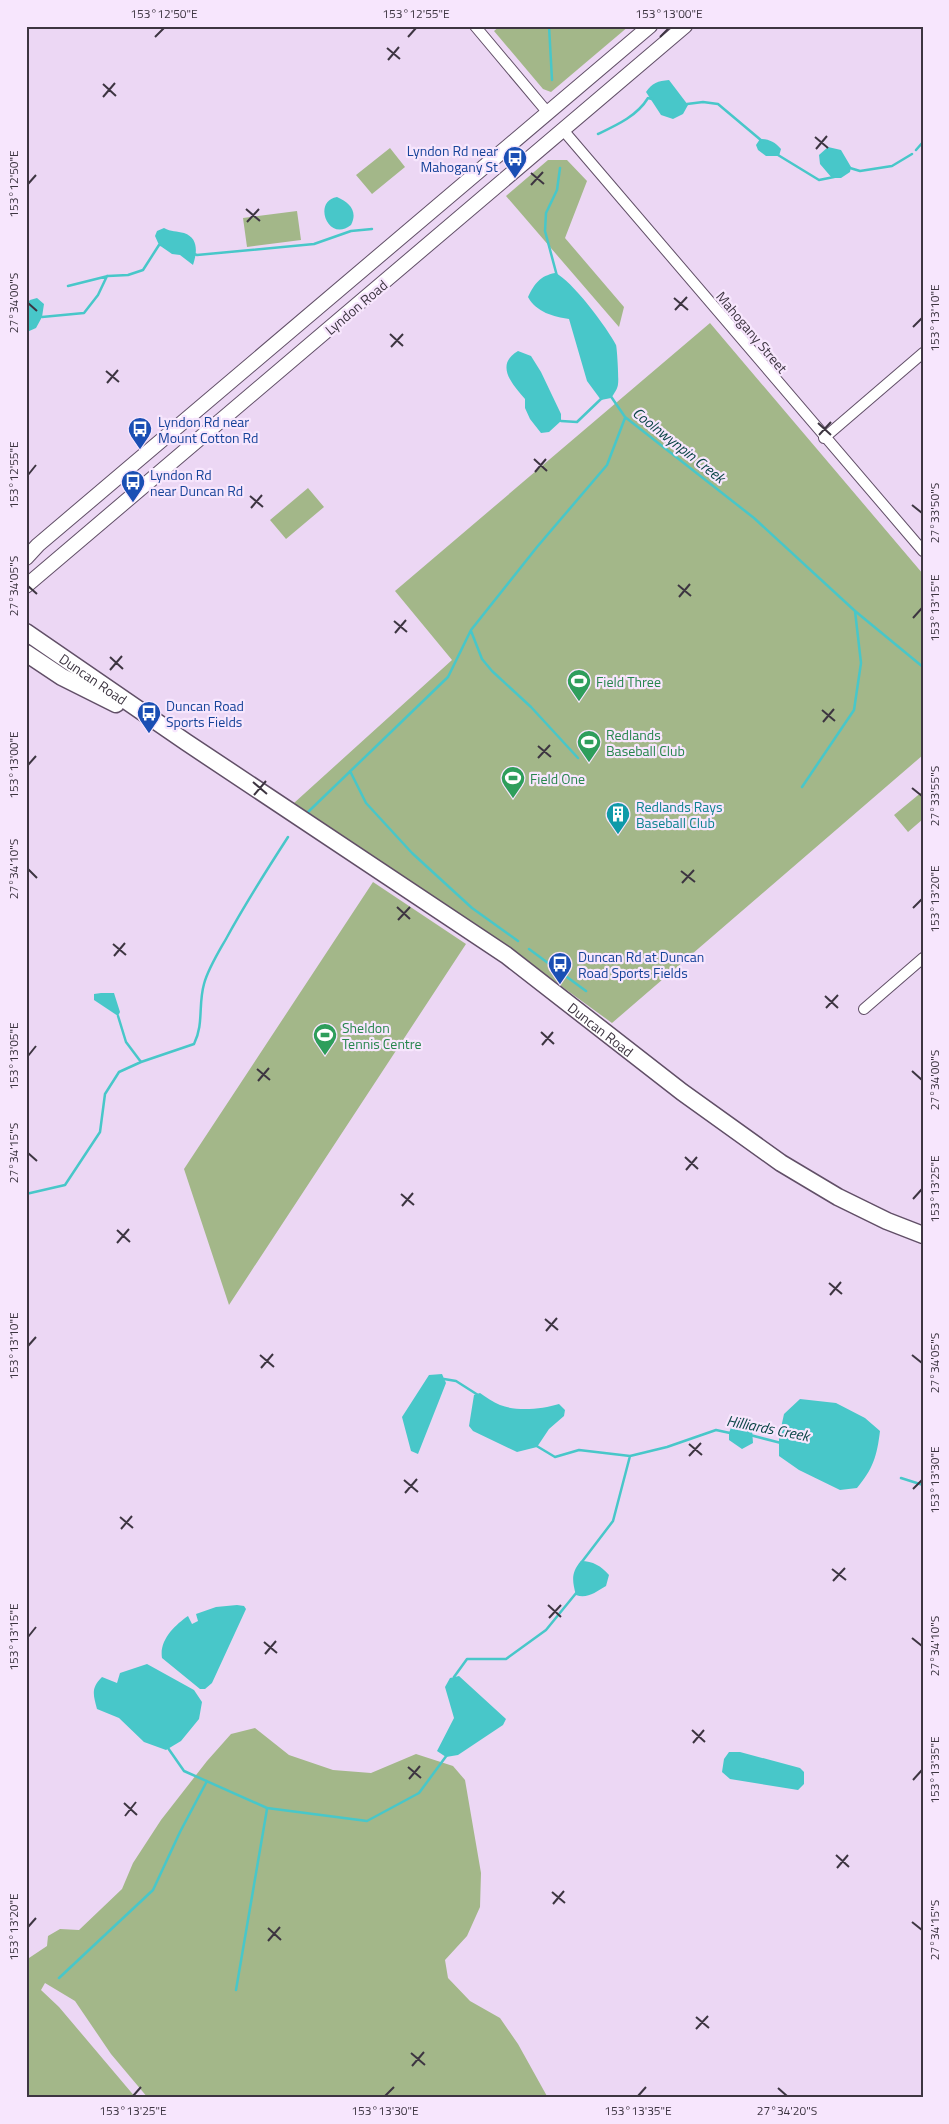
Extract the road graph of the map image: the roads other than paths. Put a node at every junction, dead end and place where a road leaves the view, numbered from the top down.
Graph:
1 (474, 26) edge
2 (650, 26) edge
3 (685, 26) edge
4 (548, 113) junction
5 (563, 130) junction
6 (923, 353) edge
7 (824, 438) junction
8 (119, 477) junction
9 (135, 495) junction
10 (923, 551) edge
11 (26, 556) edge
12 (26, 586) edge
13 (26, 632) edge
14 (26, 653) edge
15 (186, 742) junction
16 (923, 958) edge
17 (864, 1009) dead end
18 (923, 1235) edge

1 - 4 street
2 - 4 main road, Lyndon Road
3 - 5 main road, Lyndon Road
4 - 5 main road
4 - 8 main road, Lyndon Road
5 - 7 street, Mahogany Street
5 - 9 main road, Lyndon Road
6 - 7 street
7 - 10 street, Mahogany Street
8 - 9 main road
8 - 11 main road, Lyndon Road
9 - 12 main road, Lyndon Road
13 - 15 highway, Duncan Road
14 - 15 highway, Duncan Road
15 - 18 highway, Duncan Road
16 - 17 street

